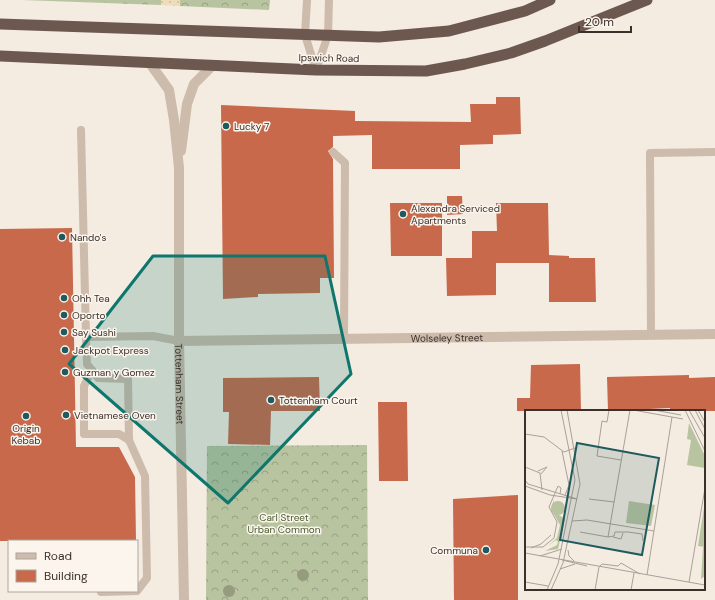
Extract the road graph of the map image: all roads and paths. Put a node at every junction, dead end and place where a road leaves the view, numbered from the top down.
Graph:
1 (307, 0) edge
2 (329, 0) edge
3 (550, 0) edge
4 (647, 0) edge
5 (0, 24) edge
6 (305, 35) junction
7 (328, 35) junction
8 (0, 56) edge
9 (149, 62) junction
10 (213, 65) junction
11 (316, 70) junction
12 (81, 130) dead end
13 (333, 152) dead end
14 (715, 152) edge
15 (179, 168) junction
16 (715, 334) edge
17 (651, 335) junction
18 (86, 337) junction
19 (344, 338) junction
20 (180, 340) junction
21 (92, 370) junction
22 (129, 440) junction
23 (138, 590) edge
24 (184, 600) edge

1 - 6 lane
2 - 7 lane
3 - 7 highway
4 - 11 highway, Ipswich Road
5 - 6 highway
6 - 7 highway
6 - 11 lane
7 - 11 lane
8 - 9 highway, Ipswich Road
9 - 10 highway, Ipswich Road
9 - 15 street, Tottenham Street
10 - 11 highway, Ipswich Road
10 - 15 street, Tottenham Street
12 - 18 lane
13 - 19 lane
14 - 17 lane
15 - 20 street, Tottenham Street
16 - 17 street, Wolseley Street
17 - 19 street, Wolseley Street
18 - 20 lane
18 - 21 lane
19 - 20 street, Wolseley Street
20 - 24 street, Tottenham Street
21 - 22 lane
21 - 22 lane
22 - 23 lane

